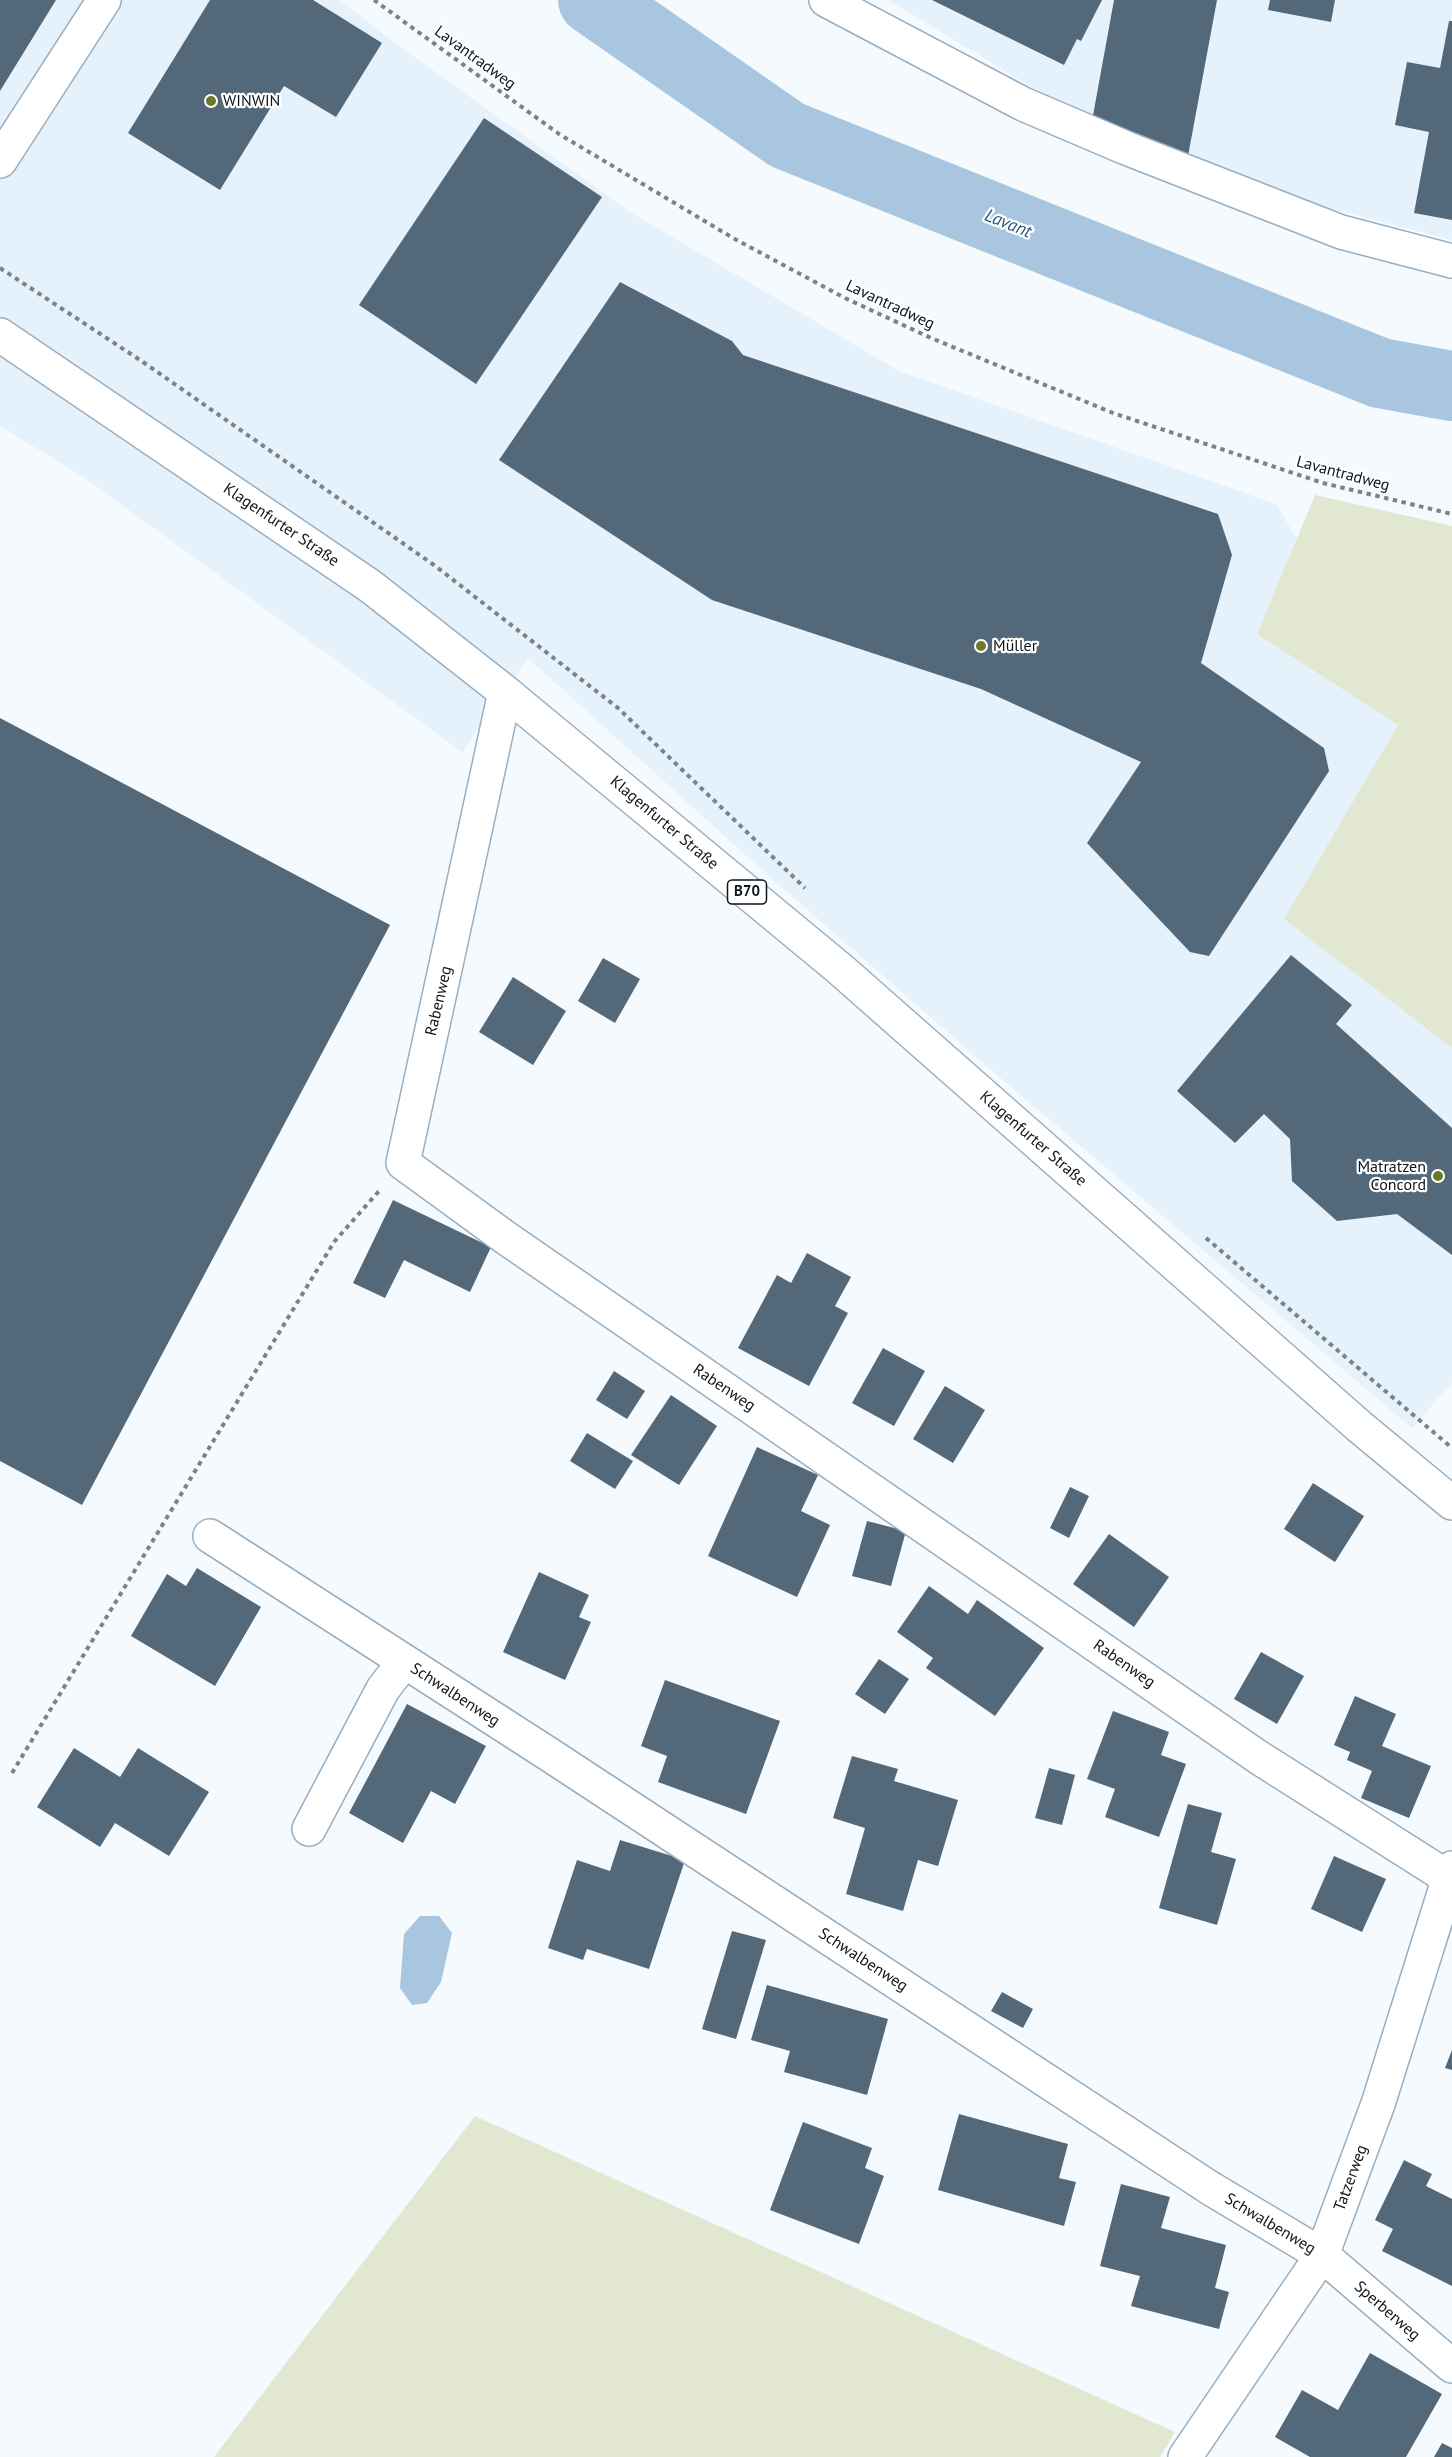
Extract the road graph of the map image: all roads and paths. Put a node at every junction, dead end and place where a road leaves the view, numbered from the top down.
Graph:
1 (104, 0) edge
2 (374, 0) edge
3 (826, 0) edge
4 (0, 161) edge
5 (1452, 261) edge
6 (0, 335) edge
7 (1452, 514) edge
8 (505, 692) junction
9 (403, 1163) junction
10 (1452, 1503) edge
11 (210, 1536) dead end
12 (404, 1662) junction
13 (12, 1773) dead end
14 (309, 1829) dead end
15 (1451, 1875) edge
16 (1322, 2255) junction
17 (1452, 2366) edge
18 (1185, 2457) edge

1 - 4 main road
2 - 7 path, Lavantradweg
3 - 5 main road
6 - 8 main road, Klagenfurter Straße / B70
8 - 9 main road, Rabenweg
8 - 10 main road, Klagenfurter Straße / B70
9 - 13 path
9 - 15 main road, Rabenweg
11 - 12 main road, Schwalbenweg
12 - 14 main road, Schwalbenweg
12 - 16 main road, Schwalbenweg
15 - 16 main road, Tatzerweg
16 - 17 main road, Sperberweg
16 - 18 main road, Tatzerweg

